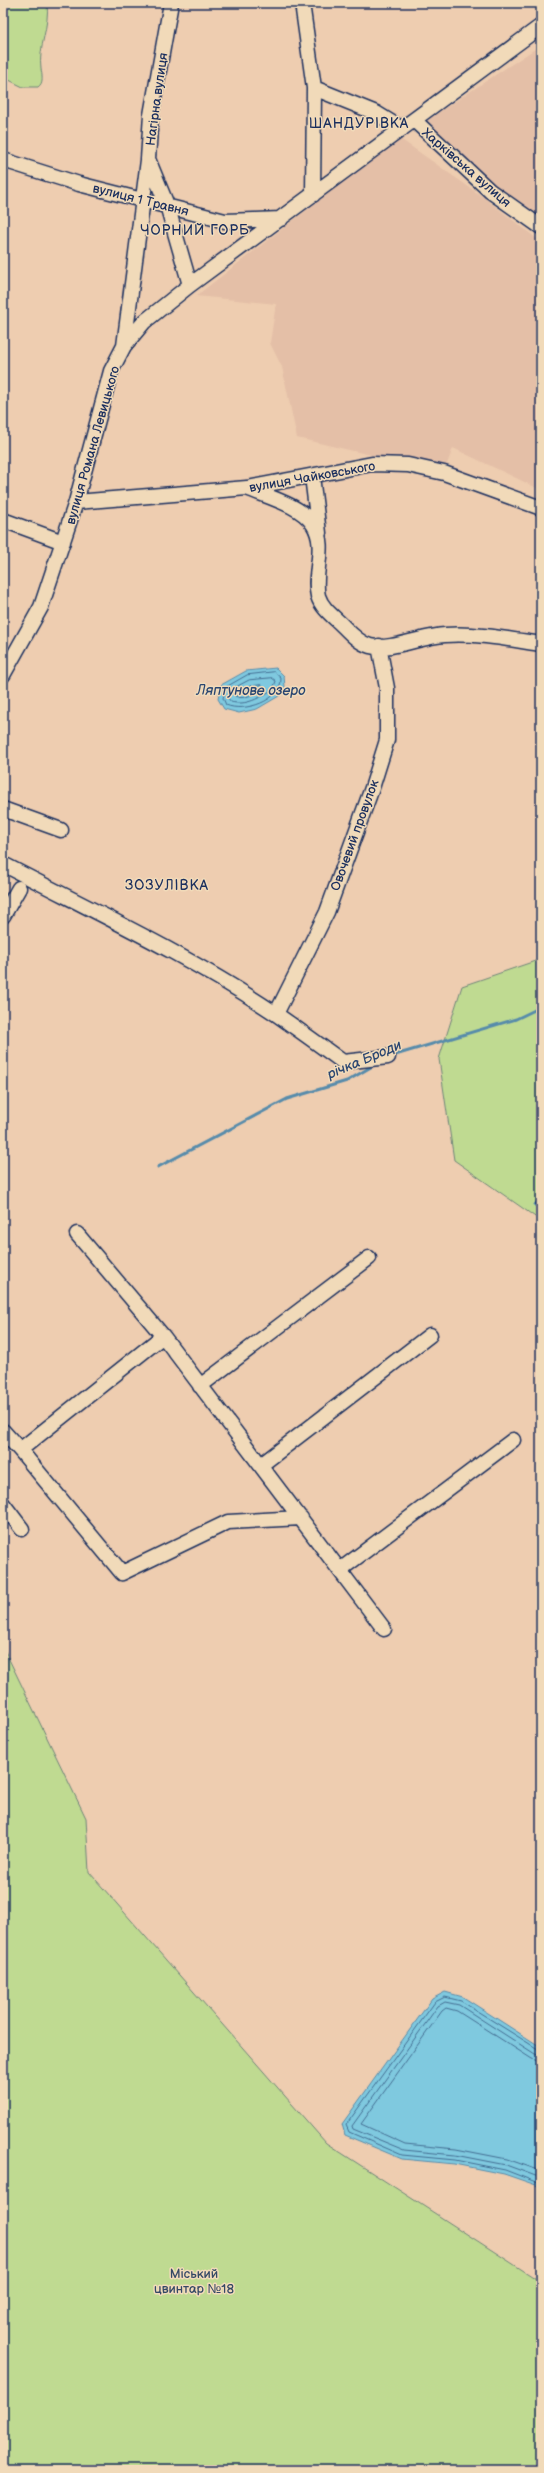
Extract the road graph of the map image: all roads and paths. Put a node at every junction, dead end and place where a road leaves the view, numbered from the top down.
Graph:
1 (171, 3) edge
2 (302, 3) edge
3 (541, 26) edge
4 (314, 88) junction
5 (414, 120) junction
6 (402, 129) junction
7 (148, 159) junction
8 (3, 160) edge
9 (313, 195) junction
10 (142, 199) junction
11 (167, 205) junction
12 (281, 219) junction
13 (541, 227) edge
14 (190, 285) junction
15 (124, 346) junction
16 (312, 476) junction
17 (247, 488) junction
18 (76, 502) junction
19 (541, 508) edge
20 (3, 520) edge
21 (63, 542) junction
22 (320, 542) junction
23 (541, 644) edge
24 (379, 646) junction
25 (3, 675) edge
26 (3, 809) edge
27 (61, 830) dead end
28 (3, 864) edge
29 (19, 888) dead end
30 (3, 916) edge
31 (276, 1014) junction
32 (388, 1057) dead end
33 (77, 1234) dead end
34 (369, 1258) dead end
35 (430, 1335) dead end
36 (163, 1336) junction
37 (200, 1386) junction
38 (3, 1431) edge
39 (513, 1440) dead end
40 (20, 1450) junction
41 (261, 1465) junction
42 (3, 1504) edge
43 (301, 1518) junction
44 (22, 1529) dead end
45 (340, 1570) junction
46 (384, 1629) dead end

1 - 7 street, Нагірна вулиця
2 - 4 street
3 - 5 street, вулиця Романа Левицького
4 - 6 street
4 - 9 street
5 - 6 street, вулиця Романа Левицького
5 - 13 street, Харківська вулиця
6 - 9 street, вулиця Романа Левицького
7 - 10 street
7 - 11 street, Нагірна вулиця
8 - 10 street, вулиця 1 Травня
9 - 12 street, вулиця Романа Левицького
10 - 11 street, вулиця 1 Травня
10 - 15 street
11 - 12 street, вулиця 1 Травня
11 - 14 street, Нагірна вулиця
12 - 14 street, вулиця Романа Левицького
14 - 15 street, вулиця Романа Левицького
15 - 18 street, вулиця Романа Левицького
16 - 17 street, вулиця Чайковського
16 - 19 street, вулиця Чайковського
16 - 22 street
17 - 18 street, вулиця Чайковського
17 - 22 street
18 - 21 street, вулиця Романа Левицького
20 - 21 street
21 - 25 street, вулиця Романа Левицького
22 - 24 street
23 - 24 street
24 - 31 street, Овочевий провулок
26 - 27 street
28 - 31 street
29 - 30 street
31 - 32 street
33 - 36 street
34 - 37 street
35 - 41 street
36 - 37 street
36 - 40 street
37 - 41 street
38 - 40 street
39 - 45 street
40 - 43 street
41 - 43 street
42 - 44 street
43 - 45 street
45 - 46 street

